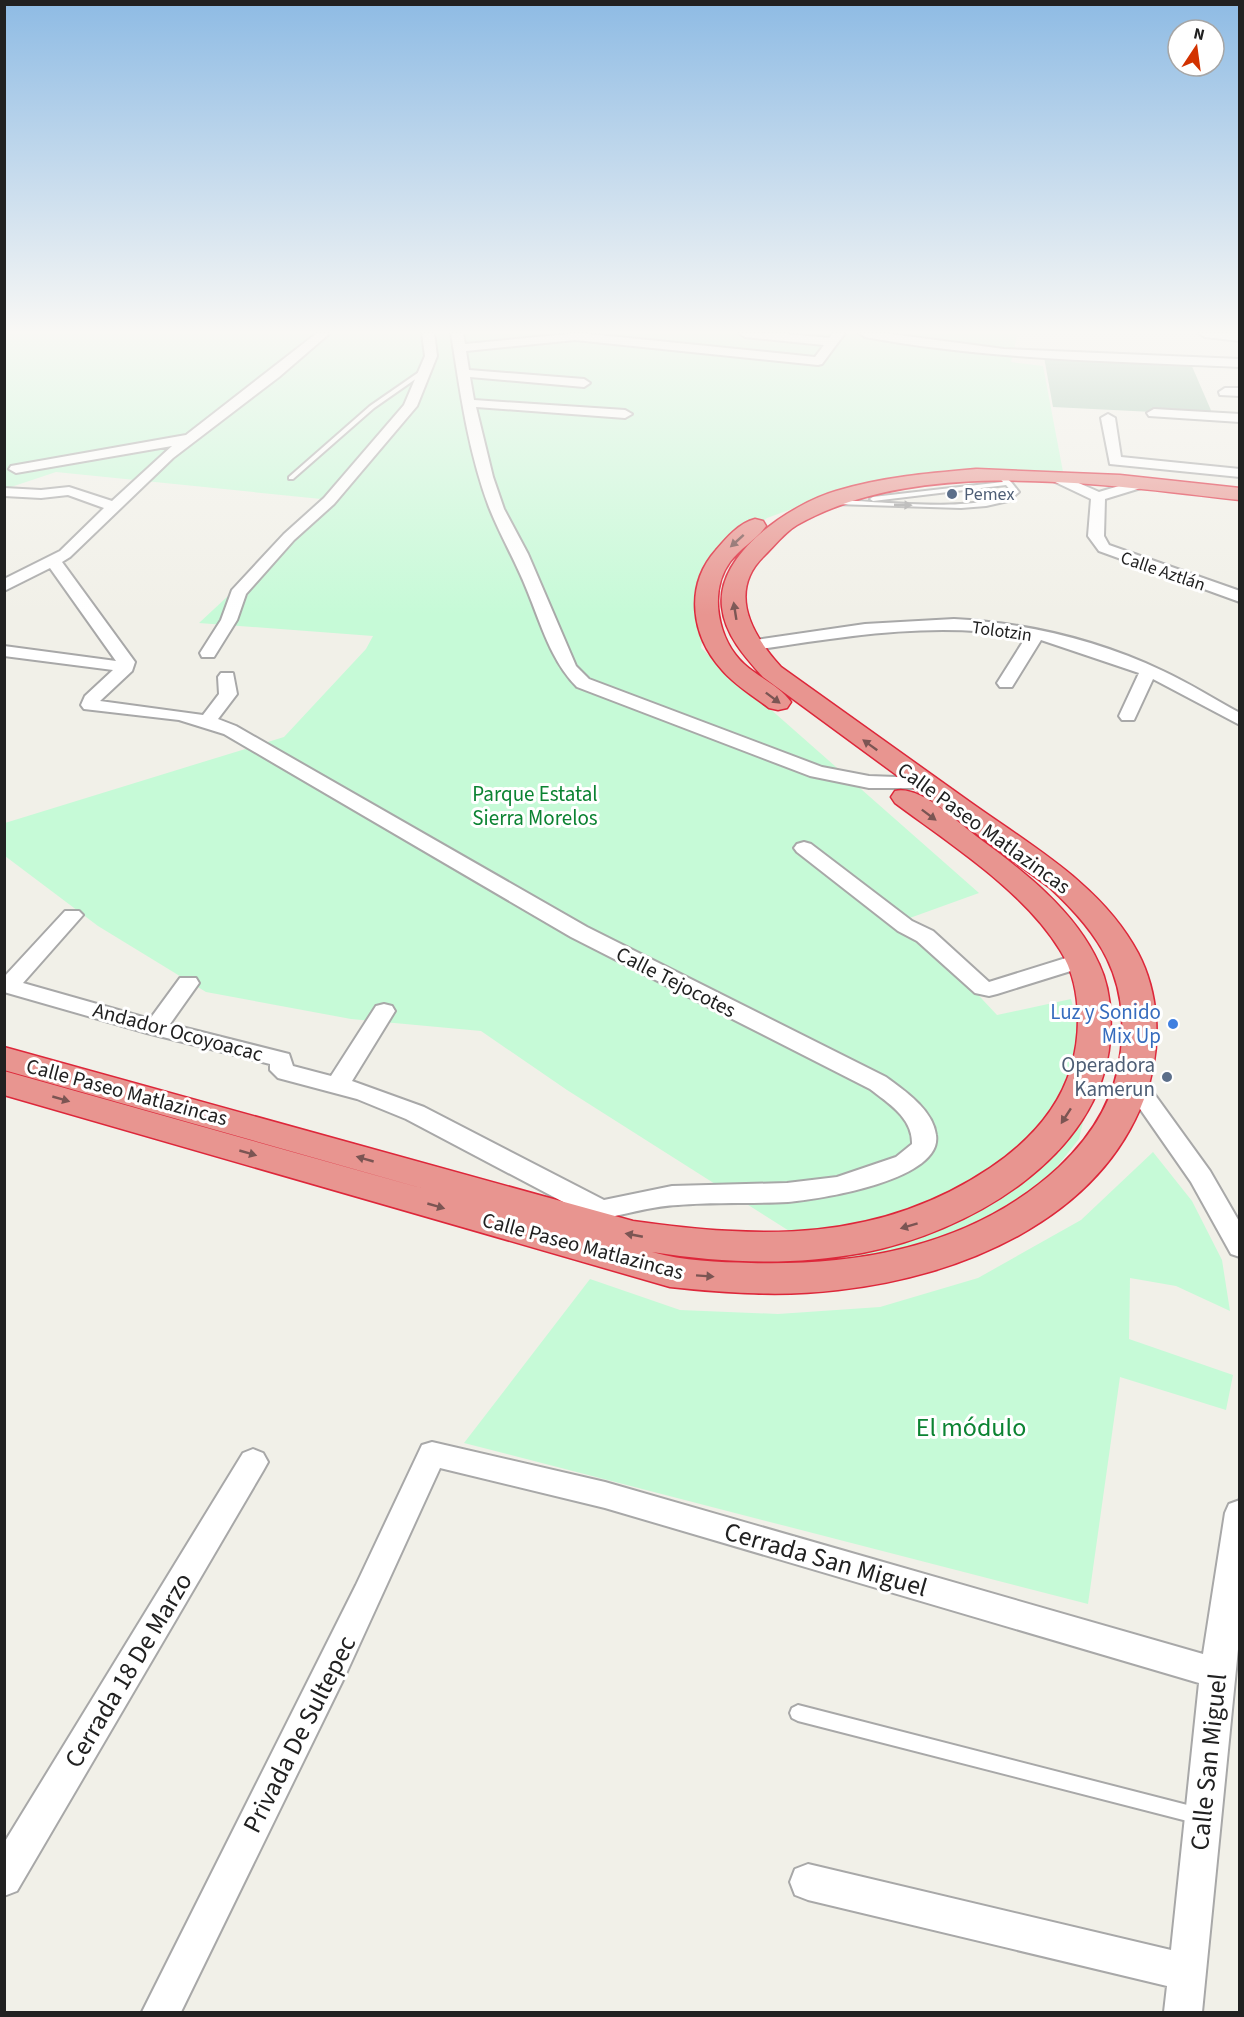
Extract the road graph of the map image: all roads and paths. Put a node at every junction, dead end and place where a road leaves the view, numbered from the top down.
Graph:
1 (204, 427) edge
2 (349, 427) edge
3 (392, 427) edge
4 (474, 427) edge
5 (1109, 427) edge
6 (188, 439) junction
7 (16, 469) dead end
8 (1239, 473) edge
9 (1056, 477) junction
10 (291, 478) dead end
11 (1004, 479) junction
12 (1139, 484) junction
13 (4, 492) edge
14 (1234, 493) edge
15 (1098, 497) junction
16 (852, 502) junction
17 (824, 503) junction
18 (113, 506) junction
19 (54, 561) junction
20 (4, 586) edge
21 (1239, 597) edge
22 (1036, 634) junction
23 (748, 646) junction
24 (4, 651) edge
25 (208, 653) dead end
26 (126, 667) junction
27 (1148, 671) junction
28 (227, 676) dead end
29 (1006, 683) dead end
30 (1128, 716) dead end
31 (1239, 720) edge
32 (207, 721) junction
33 (887, 784) junction
34 (923, 784) junction
35 (804, 848) dead end
36 (72, 915) dead end
37 (1082, 960) junction
38 (188, 983) dead end
39 (7, 986) edge
40 (384, 1011) dead end
41 (155, 1028) junction
42 (4, 1058) edge
43 (4, 1083) edge
44 (1134, 1083) junction
45 (337, 1086) junction
46 (598, 1218) junction
47 (1239, 1247) edge
48 (432, 1454) joint
49 (253, 1462) dead end
50 (1239, 1513) edge
51 (1216, 1673) junction
52 (798, 1713) dead end
53 (1202, 1816) junction
54 (4, 1878) edge
55 (808, 1882) dead end
56 (1186, 1972) junction
57 (160, 2013) edge
58 (1183, 2013) edge

1 - 6 street
2 - 10 lane
3 - 25 street
4 - 33 street
5 - 8 street
6 - 7 street
6 - 18 street
9 - 11 highway, Calle Paseo Matlazincas
9 - 12 highway, Calle Paseo Matlazincas
9 - 15 street
11 - 16 lane
16 -> 11 lane
11 - 17 highway, Calle Paseo Matlazincas
12 - 14 highway, Calle Paseo Matlazincas
12 - 15 street
13 - 18 street
14 -> 33 highway, Calle Paseo Matlazincas
15 - 21 street, Calle Aztlán
16 - 17 lane
23 -> 17 highway, Calle Paseo Matlazincas
18 - 19 street
19 - 20 street
19 - 26 street
22 - 23 street, Tolotzin
22 - 27 street, Tolotzin
22 - 29 street
34 -> 23 highway, Calle Paseo Matlazincas
24 - 26 street
26 - 32 street, Calle Tejocotes
27 - 30 street
27 - 31 street, Tolotzin
28 - 32 street
32 - 46 street, Calle Tejocotes
33 - 34 street
33 -> 37 highway, Calle Paseo Matlazincas
34 - 44 highway, Calle Paseo Matlazincas
35 - 37 street
36 - 39 street
37 -> 46 highway, Calle Paseo Matlazincas
38 - 41 street
39 - 41 street, Andador Ocoyoacac
40 - 45 street
41 - 45 street, Andador Ocoyoacac
46 -> 42 highway, Calle Paseo Matlazincas
43 -> 44 highway, Calle Paseo Matlazincas
44 - 47 street
45 - 46 street, Andador Ocoyoacac
48 - 51 street, Cerrada San Miguel
48 - 57 street, Privada De Sultepec
49 - 54 street, Cerrada 18 De Marzo
50 - 51 street, Calle San Miguel
51 - 53 street, Calle San Miguel
52 - 53 lane
53 - 56 street, Calle San Miguel
55 - 56 street
56 - 58 street, Calle San Miguel

